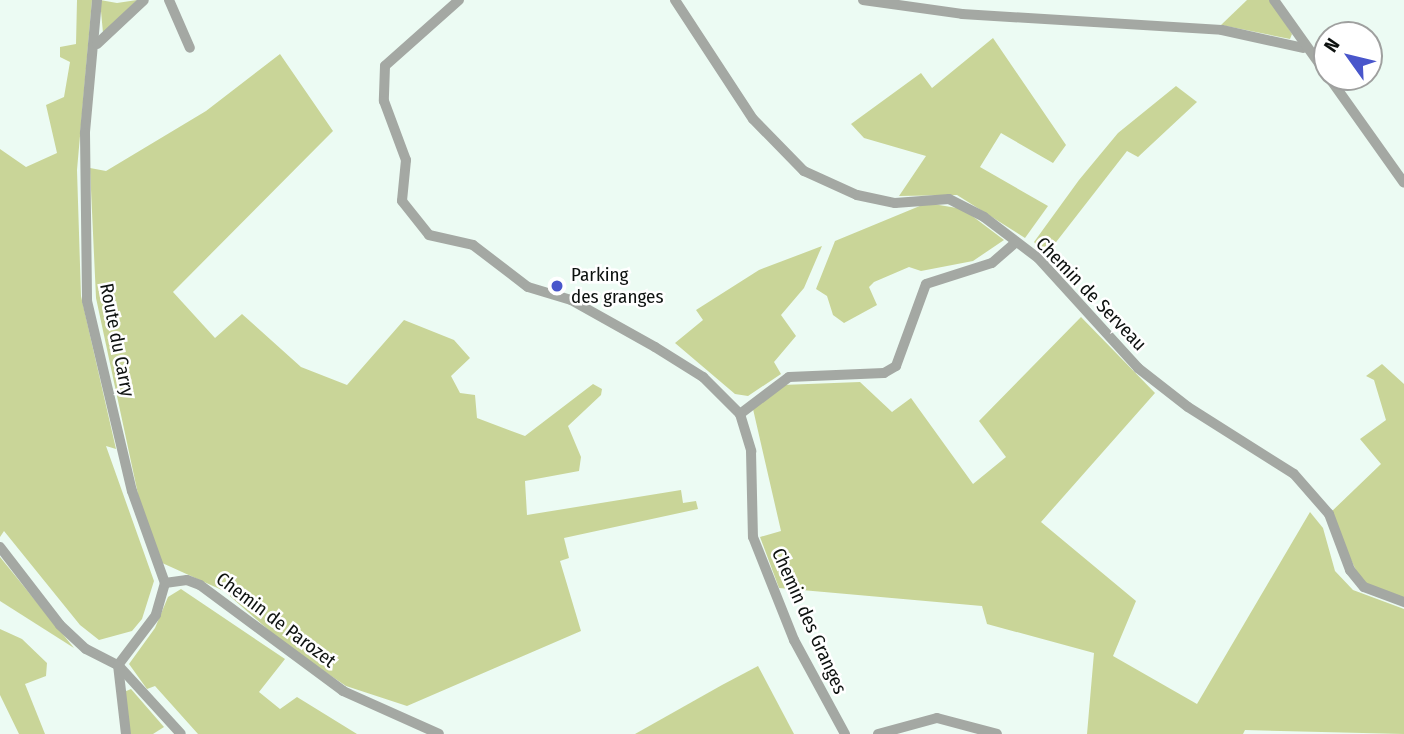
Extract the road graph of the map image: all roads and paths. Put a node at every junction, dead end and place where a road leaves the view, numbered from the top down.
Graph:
1 (97, 0) edge
2 (144, 0) edge
3 (169, 0) edge
4 (460, 0) edge
5 (674, 0) edge
6 (863, 0) edge
7 (1274, 0) edge
8 (97, 44) junction
9 (190, 48) dead end
10 (1303, 48) junction
11 (1404, 183) edge
12 (1016, 242) junction
13 (740, 414) junction
14 (0, 547) edge
15 (165, 583) junction
16 (1404, 602) edge
17 (118, 665) junction
18 (127, 734) edge
19 (181, 734) edge
20 (439, 734) edge
21 (845, 734) edge
22 (878, 734) edge
23 (997, 734) edge

1 - 8 street, Route du Carry
2 - 8 street
3 - 9 street
4 - 13 street, Chemin des Granges
5 - 12 street, Chemin de Serveau
6 - 10 street
7 - 10 street
8 - 15 street, Route du Carry
10 - 11 street
12 - 13 street
12 - 16 street, Chemin de Serveau
13 - 21 street, Chemin des Granges
14 - 17 street
15 - 17 street
15 - 20 street, Chemin de Parozet
17 - 18 street
17 - 19 street
22 - 23 street

